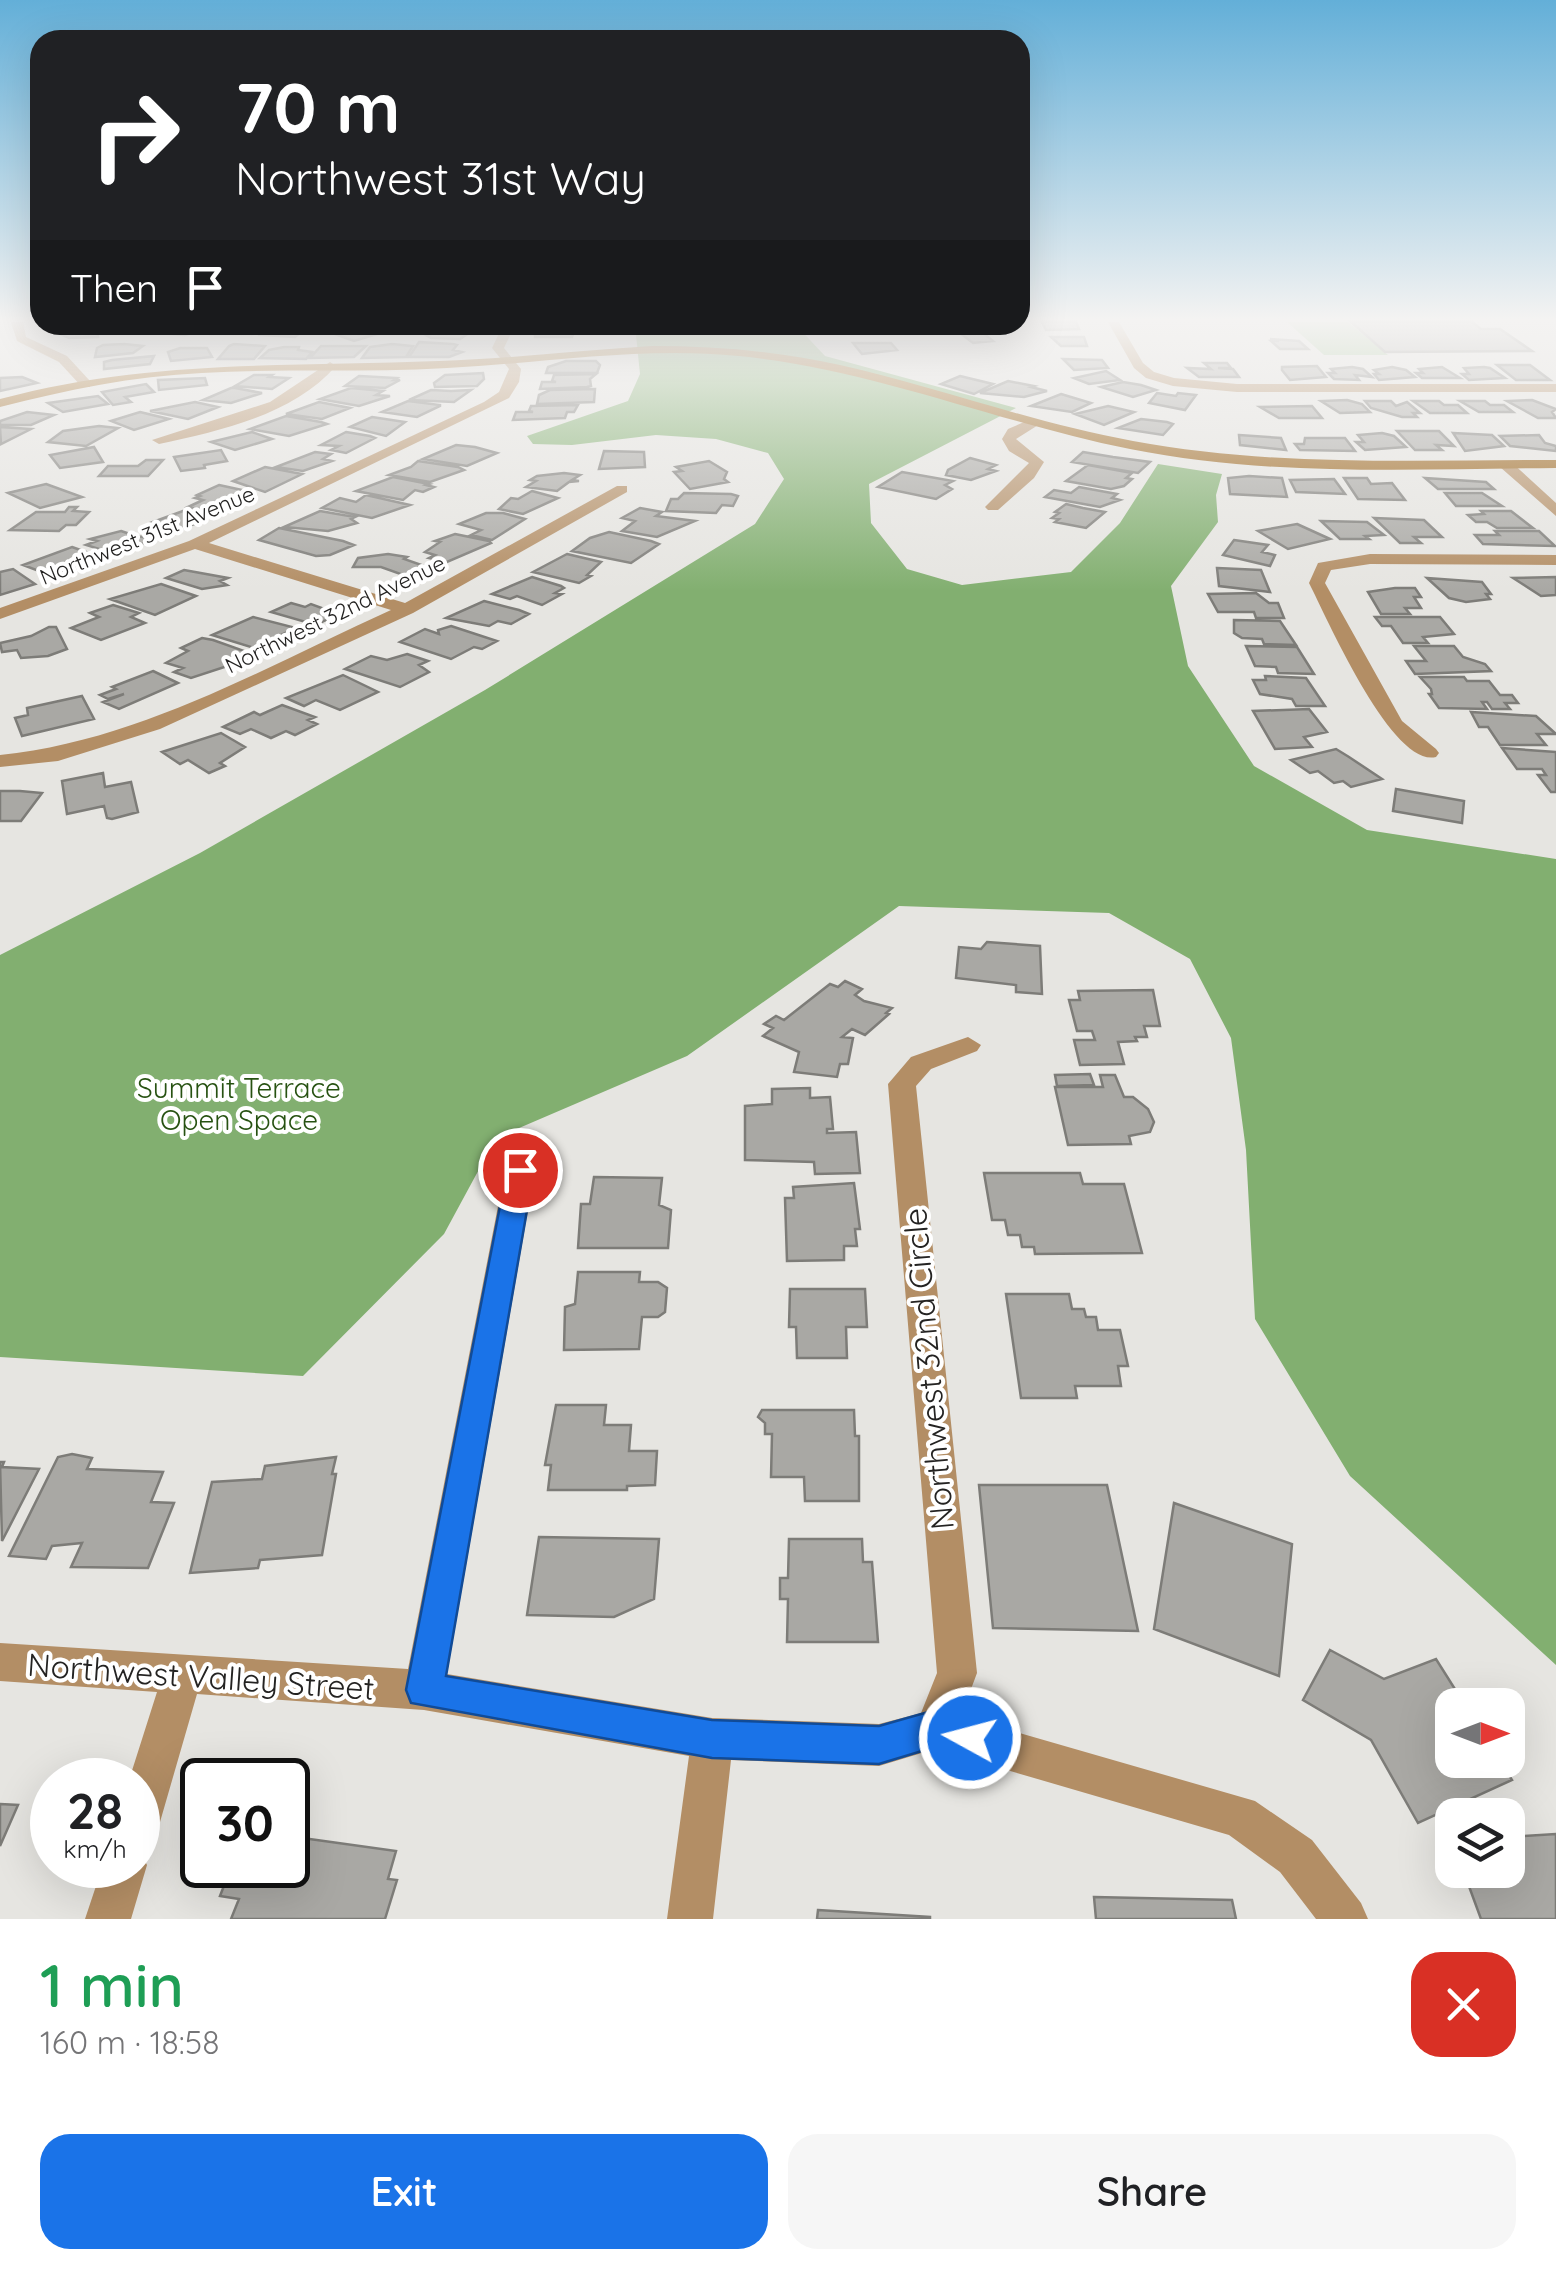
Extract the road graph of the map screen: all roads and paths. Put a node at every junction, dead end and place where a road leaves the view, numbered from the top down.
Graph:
1 (251, 412) edge
2 (475, 412) edge
3 (997, 412) edge
4 (1036, 422) junction
5 (159, 440) dead end
6 (1505, 464) junction
7 (1556, 464) edge
8 (622, 488) dead end
9 (993, 507) dead end
10 (1556, 510) edge
11 (195, 544) junction
12 (1556, 560) edge
13 (407, 609) junction
14 (0, 614) edge
15 (1429, 753) dead end
16 (0, 761) edge
17 (968, 1045) dead end
18 (520, 1170) dead end
19 (0, 1662) edge
20 (182, 1676) junction
21 (424, 1690) junction
22 (935, 1728) junction
23 (712, 1739) junction
24 (157, 1758) edge
25 (118, 1888) edge
26 (108, 1919) edge
27 (690, 1919) edge
28 (1345, 1919) edge

1 - 5 street
2 - 11 street, Northwest 31st Avenue
3 - 4 street
4 - 6 street
4 - 9 street
6 - 7 street
6 - 10 street
8 - 13 street, Northwest 32nd Avenue
11 - 13 street
11 - 14 street, Northwest 31st Avenue
12 - 15 street
13 - 16 street, Northwest 32nd Avenue
17 - 22 street, Northwest 32nd Circle
18 - 21 street
19 - 20 street, Northwest Valley Street
20 - 21 street, Northwest Valley Street
20 - 24 street
21 - 23 street, Northwest Valley Street
22 - 23 street, Northwest Valley Street
22 - 28 street
23 - 27 street
25 - 26 street

